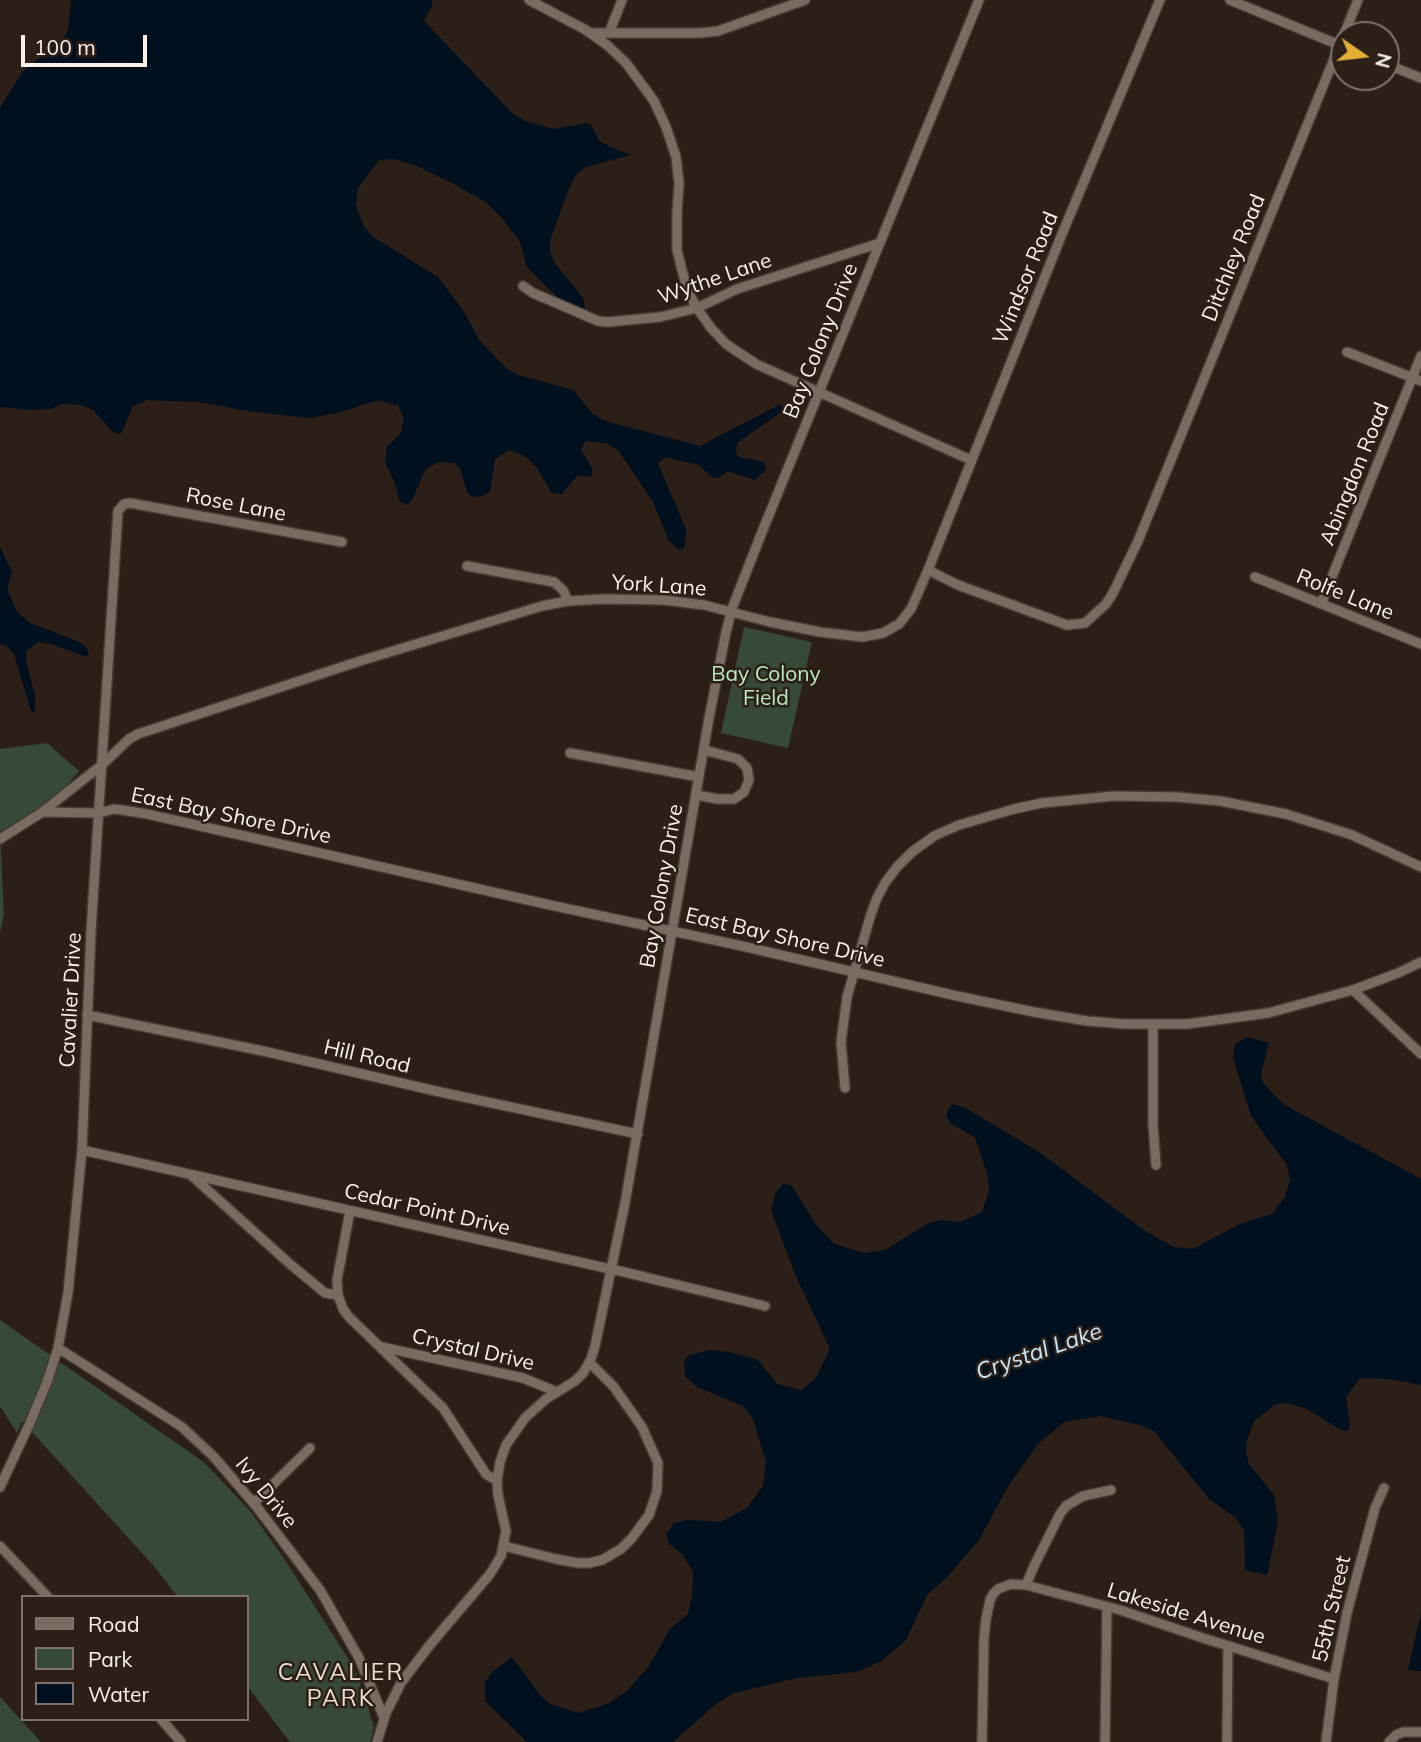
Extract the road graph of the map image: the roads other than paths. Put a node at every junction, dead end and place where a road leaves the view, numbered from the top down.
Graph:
1 (529, 0) edge
2 (622, 0) edge
3 (805, 0) edge
4 (979, 0) edge
5 (1160, 0) edge
6 (1230, 0) edge
7 (1358, 0) edge
8 (1351, 21) edge
9 (592, 33) junction
10 (609, 33) junction
11 (1330, 41) edge
12 (1400, 70) edge
13 (1330, 75) edge
14 (1421, 78) edge
15 (880, 243) junction
16 (523, 286) dead end
17 (696, 308) junction
18 (1347, 352) dead end
19 (1421, 356) edge
20 (1417, 380) edge
21 (819, 392) junction
22 (971, 460) junction
23 (124, 504) joint
24 (342, 542) dead end
25 (467, 566) dead end
26 (928, 570) junction
27 (1255, 577) dead end
28 (568, 601) junction
29 (1321, 604) junction
30 (731, 612) junction
31 (1421, 645) edge
32 (704, 750) junction
33 (570, 753) dead end
34 (103, 764) junction
35 (699, 776) junction
36 (696, 795) junction
37 (42, 812) junction
38 (99, 813) junction
39 (0, 839) edge
40 (1421, 867) edge
41 (672, 930) junction
42 (1421, 962) edge
43 (854, 971) junction
44 (1353, 990) junction
45 (87, 1015) junction
46 (1153, 1024) junction
47 (1421, 1054) edge
48 (845, 1088) dead end
49 (638, 1134) junction
50 (82, 1150) junction
51 (1156, 1165) dead end
52 (190, 1174) junction
53 (350, 1211) junction
54 (611, 1270) junction
55 (338, 1295) junction
56 (765, 1306) dead end
57 (380, 1346) junction
58 (58, 1348) junction
59 (590, 1363) junction
60 (557, 1392) junction
61 (310, 1448) dead end
62 (497, 1480) junction
63 (0, 1487) edge
64 (1384, 1488) dead end
65 (1111, 1490) dead end
66 (254, 1503) junction
67 (0, 1546) edge
68 (504, 1546) junction
69 (1026, 1585) junction
70 (46, 1595) edge
71 (1107, 1607) junction
72 (1228, 1646) junction
73 (1334, 1679) junction
74 (384, 1718) junction
75 (163, 1721) edge
76 (1421, 1732) edge
77 (181, 1742) edge
78 (377, 1742) edge
79 (982, 1742) edge
80 (1105, 1742) edge
81 (1227, 1742) edge
82 (1326, 1742) edge
83 (1389, 1742) edge

1 - 9 street
2 - 10 street
3 - 10 street
4 - 15 street, Bay Colony Drive
5 - 22 street, Windsor Road
6 - 11 street
7 - 8 street, Ditchley Road
9 - 10 street
9 - 17 street
12 - 14 street
13 - 26 street, Ditchley Road
15 - 17 street, Wythe Lane
15 - 21 street, Bay Colony Drive
16 - 17 street, Wythe Lane
17 - 21 street
18 - 20 street
19 - 20 street, Abingdon Road
20 - 29 street, Abingdon Road
21 - 22 street
21 - 30 street, Bay Colony Drive
22 - 26 street, Windsor Road
23 - 24 street, Rose Lane
23 - 34 street, Cavalier Drive
25 - 28 street
26 - 30 street, York Lane
27 - 29 street, Rolfe Lane
28 - 30 street, York Lane
28 - 34 street, York Lane
29 - 31 street, Rolfe Lane
30 - 32 street, Bay Colony Drive
32 - 35 street, Bay Colony Drive
32 - 36 street
33 - 35 street
34 - 37 street, York Lane
34 - 38 street, Cavalier Drive
35 - 36 street, Bay Colony Drive
36 - 41 street, Bay Colony Drive
37 - 38 street, East Bay Shore Drive
37 - 39 street, York Lane
38 - 41 street, East Bay Shore Drive
38 - 45 street, Cavalier Drive
40 - 43 street
41 - 43 street, East Bay Shore Drive
41 - 49 street, Bay Colony Drive
42 - 44 street, East Bay Shore Drive
43 - 46 street, East Bay Shore Drive
43 - 48 street
44 - 46 street, East Bay Shore Drive
44 - 47 street
45 - 49 street, Hill Road
45 - 50 street, Cavalier Drive
46 - 51 street
49 - 54 street, Bay Colony Drive
50 - 52 street, Cedar Point Drive
50 - 58 street, Cavalier Drive
52 - 53 street, Cedar Point Drive
52 - 55 street
53 - 54 street, Cedar Point Drive
53 - 55 street
54 - 56 street, Cedar Point Drive
54 - 59 street, Bay Colony Drive
55 - 57 street
57 - 60 street, Crystal Drive
57 - 62 street
58 - 63 street, Cavalier Drive
58 - 66 street, Ivy Drive
59 - 60 street
59 - 68 street
60 - 62 street
61 - 66 street
62 - 68 street
64 - 73 street, 55th Street
65 - 69 street
66 - 74 street, Ivy Drive
67 - 70 street
68 - 74 street
69 - 71 street, Lakeside Avenue
69 - 79 street
71 - 72 street, Lakeside Avenue
71 - 80 street
72 - 73 street, Lakeside Avenue
72 - 81 street
73 - 82 street, 55th Street
74 - 78 street
75 - 77 street
76 - 83 street

